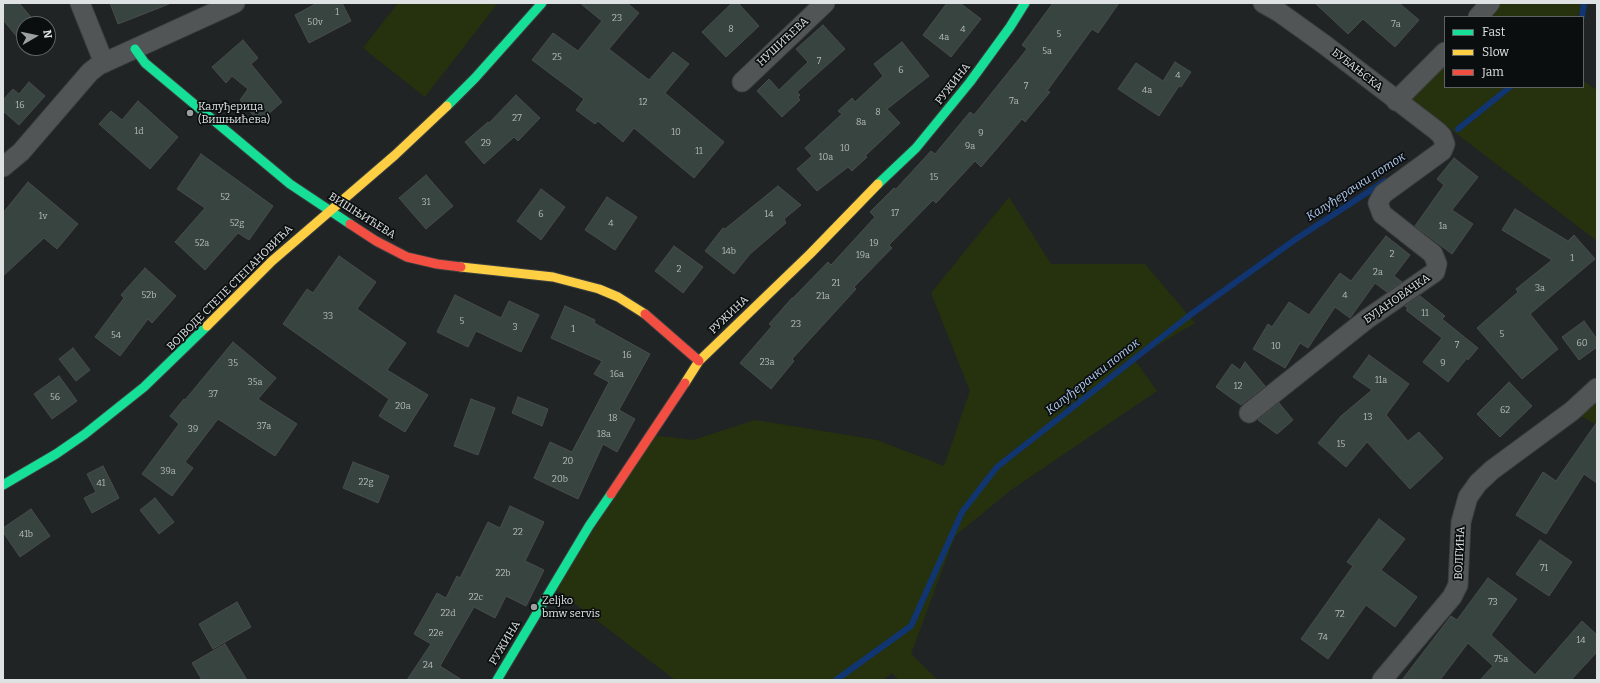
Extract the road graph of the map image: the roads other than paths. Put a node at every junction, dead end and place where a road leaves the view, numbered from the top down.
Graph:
1 (80, 3) edge
2 (235, 3) edge
3 (542, 3) edge
4 (825, 3) edge
5 (1025, 3) edge
6 (1263, 3) edge
7 (1490, 3) edge
8 (1479, 16) edge
9 (135, 49) junction
10 (1444, 53) edge
11 (104, 63) junction
12 (742, 82) dead end
13 (1396, 101) junction
14 (1445, 144) joint
15 (3, 167) edge
16 (331, 210) junction
17 (699, 361) junction
18 (1597, 388) edge
19 (1249, 413) dead end
20 (3, 485) edge
21 (497, 680) edge
22 (1382, 680) edge

1 - 11 street
2 - 9 street
3 - 16 street, ВОЈВОДЕ СТЕПЕ СТЕПАНОВИЋА
4 - 12 street, НУШИЋЕВА
5 - 17 street, РУЖИНА
6 - 13 street, БУБАЊСКА
7 - 8 street
9 - 11 street
9 - 16 street, ВИШЊИЋЕВА
10 - 13 street
11 - 15 street
13 - 14 street, БУБАЊСКА
14 - 19 street, БУЈАНОВАЧКА
16 - 17 street, ВИШЊИЋЕВА
16 - 20 street, ВОЈВОДЕ СТЕПЕ СТЕПАНОВИЋА
17 - 21 street, РУЖИНА
18 - 22 street, ВОЛГИНА

